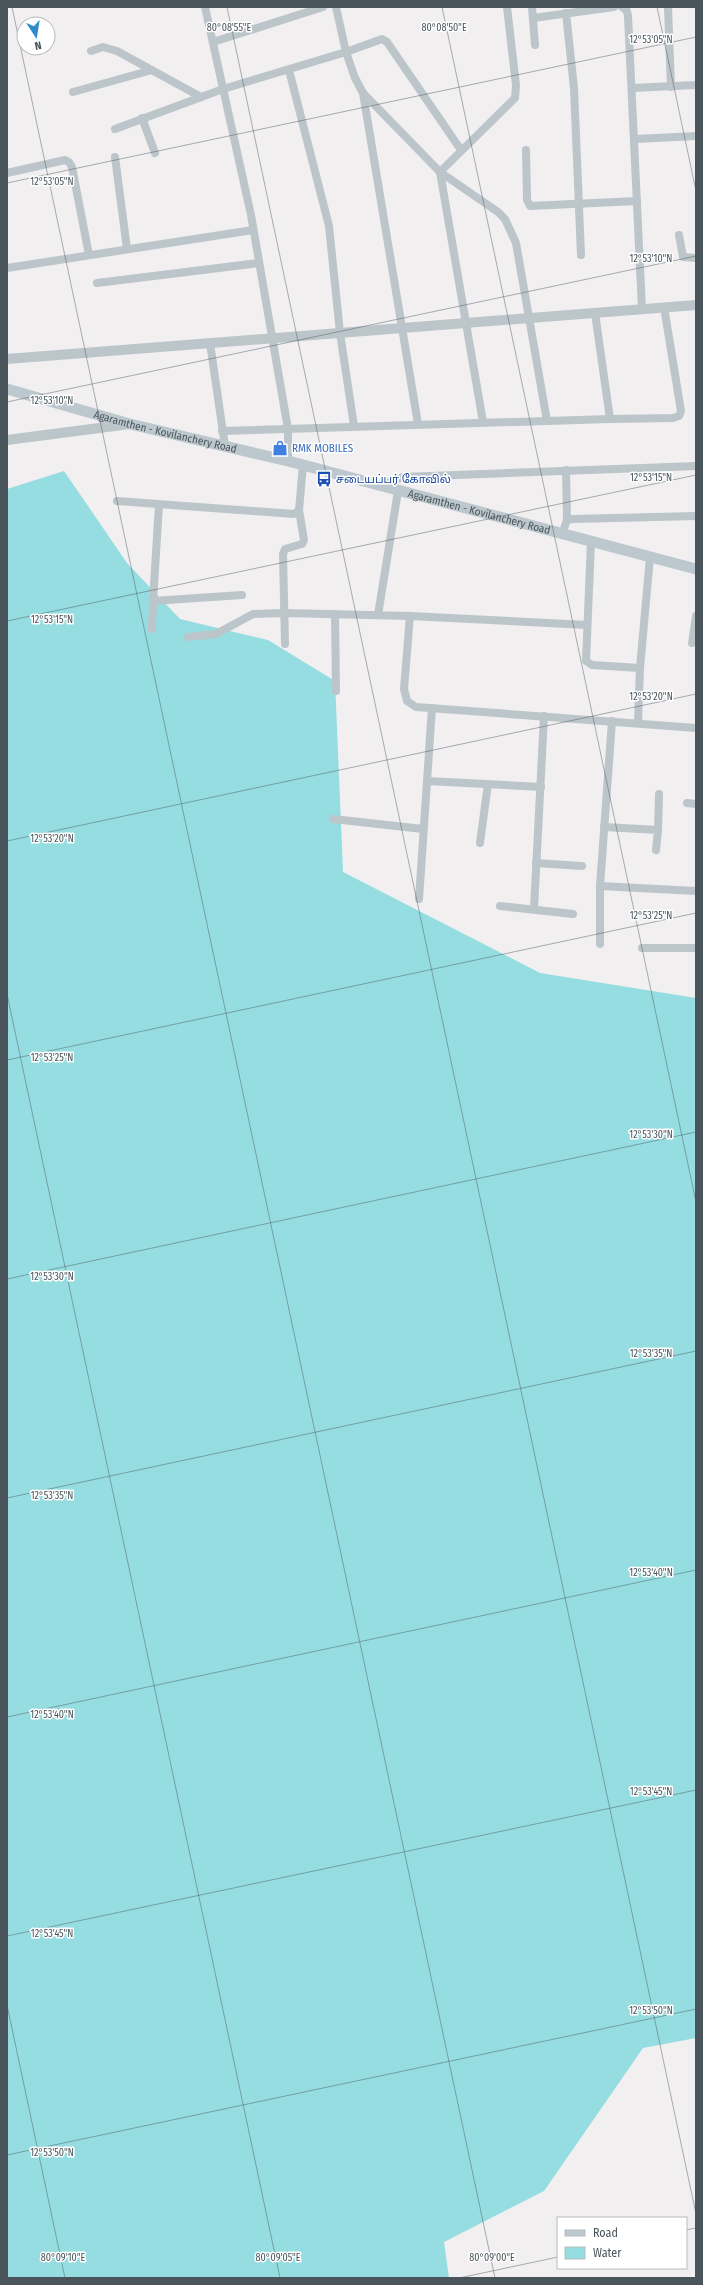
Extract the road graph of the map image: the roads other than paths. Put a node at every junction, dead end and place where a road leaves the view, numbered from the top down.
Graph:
1 (205, 7) edge
2 (323, 7) edge
3 (336, 7) edge
4 (507, 7) edge
5 (532, 7) edge
6 (614, 7) edge
7 (622, 7) edge
8 (668, 7) edge
9 (566, 13) junction
10 (533, 18) junction
11 (213, 42) junction
12 (535, 45) dead end
13 (91, 51) dead end
14 (346, 52) junction
15 (152, 70) junction
16 (289, 70) junction
17 (696, 85) edge
18 (671, 87) junction
19 (632, 88) junction
20 (223, 89) junction
21 (74, 92) dead end
22 (363, 93) junction
23 (201, 97) junction
24 (142, 118) junction
25 (115, 129) dead end
26 (696, 136) edge
27 (635, 139) junction
28 (461, 150) junction
29 (526, 150) dead end
30 (155, 153) dead end
31 (115, 157) dead end
32 (440, 172) junction
33 (7, 173) edge
34 (637, 201) junction
35 (578, 204) junction
36 (253, 230) junction
37 (679, 235) dead end
38 (127, 249) junction
39 (89, 255) junction
40 (581, 255) dead end
41 (696, 258) edge
42 (259, 263) junction
43 (7, 268) edge
44 (97, 283) dead end
45 (696, 304) edge
46 (664, 307) junction
47 (642, 309) junction
48 (595, 313) junction
49 (529, 318) junction
50 (467, 323) junction
51 (402, 328) junction
52 (340, 333) junction
53 (272, 338) junction
54 (210, 343) junction
55 (7, 359) edge
56 (7, 388) edge
57 (610, 419) junction
58 (547, 421) junction
59 (483, 422) junction
60 (130, 424) junction
61 (418, 424) junction
62 (354, 426) junction
63 (288, 428) junction
64 (222, 431) junction
65 (7, 440) edge
66 (225, 446) junction
67 (288, 461) junction
68 (303, 465) junction
69 (696, 466) edge
70 (566, 470) junction
71 (378, 486) junction
72 (398, 491) junction
73 (117, 501) dead end
74 (159, 505) junction
75 (299, 510) junction
76 (696, 516) edge
77 (567, 520) junction
78 (562, 534) junction
79 (592, 542) junction
80 (650, 557) junction
81 (696, 569) edge
82 (242, 595) dead end
83 (153, 601) junction
84 (284, 612) junction
85 (335, 614) junction
86 (378, 615) junction
87 (410, 616) junction
88 (696, 616) edge
89 (587, 625) junction
90 (152, 629) dead end
91 (188, 637) dead end
92 (692, 643) dead end
93 (285, 644) dead end
94 (640, 668) junction
95 (336, 691) dead end
96 (432, 708) junction
97 (544, 716) junction
98 (612, 721) junction
99 (638, 723) junction
100 (696, 728) edge
101 (427, 781) junction
102 (488, 784) junction
103 (540, 787) junction
104 (660, 794) dead end
105 (687, 803) dead end
106 (696, 804) edge
107 (333, 819) dead end
108 (604, 827) junction
109 (424, 829) junction
110 (658, 830) junction
111 (480, 843) dead end
112 (656, 850) dead end
113 (536, 863) junction
114 (582, 866) dead end
115 (600, 886) junction
116 (696, 891) edge
117 (418, 899) dead end
118 (500, 906) dead end
119 (534, 909) junction
120 (573, 914) dead end
121 (600, 944) dead end
122 (642, 948) dead end
123 (696, 948) edge

1 - 11 street
2 - 11 street
3 - 14 street
4 - 28 street
5 - 10 street
6 - 9 street
7 - 19 street
8 - 18 street
9 - 10 street
9 - 35 street
10 - 12 street
11 - 20 street
13 - 15 street
14 - 16 street
14 - 22 street
14 - 28 street
15 - 21 street
15 - 23 street
16 - 20 street
16 - 52 street
17 - 18 street
18 - 19 street
19 - 27 street
20 - 23 street
20 - 36 street
22 - 32 street
22 - 51 street
23 - 24 street
24 - 25 street
24 - 30 street
26 - 27 street
27 - 34 street
28 - 32 street
29 - 35 street
31 - 38 street
32 - 49 street
32 - 50 street
33 - 39 street
34 - 35 street
34 - 47 street
35 - 40 street
36 - 38 street
36 - 42 street
37 - 41 street
38 - 39 street
39 - 43 street
42 - 44 street
42 - 53 street
45 - 46 street
46 - 47 street
46 - 57 street
47 - 48 street
48 - 49 street
48 - 57 street
49 - 50 street
49 - 58 street
50 - 51 street
50 - 59 street
51 - 52 street
51 - 61 street
52 - 53 street
52 - 62 street
53 - 54 street
53 - 63 street
54 - 55 street
54 - 64 street
56 - 60 main road, Agaramthen - Kovilanchery Road
57 - 58 street
58 - 59 street
59 - 61 street
60 - 65 street
60 - 66 main road, Agaramthen - Kovilanchery Road
61 - 62 street
62 - 63 street
63 - 64 street
63 - 67 street
64 - 66 street
66 - 67 main road, Agaramthen - Kovilanchery Road
67 - 68 main road, Agaramthen - Kovilanchery Road
68 - 71 main road, Agaramthen - Kovilanchery Road
68 - 75 street
69 - 70 street
70 - 71 street
70 - 77 street
71 - 72 main road, Agaramthen - Kovilanchery Road
72 - 78 main road, Agaramthen - Kovilanchery Road
72 - 86 street
73 - 74 street
74 - 75 street
74 - 83 street
75 - 84 street
76 - 77 street
77 - 78 street
78 - 79 main road, Agaramthen - Kovilanchery Road
79 - 80 main road, Agaramthen - Kovilanchery Road
79 - 89 street
80 - 81 main road, Agaramthen - Kovilanchery Road
80 - 94 street
82 - 83 street
83 - 90 street
84 - 85 street
84 - 91 street
84 - 93 street
85 - 86 street
85 - 95 street
86 - 87 street
87 - 89 street
87 - 96 street
88 - 92 street
89 - 94 street
94 - 99 street
96 - 97 street
96 - 101 street
97 - 98 street
97 - 103 street
98 - 99 street
98 - 108 street
99 - 100 street
101 - 102 street
101 - 109 street
102 - 103 street
102 - 111 street
103 - 113 street
104 - 110 street
105 - 106 street
107 - 109 street
108 - 110 street
108 - 115 street
109 - 117 street
110 - 112 street
113 - 114 street
113 - 119 street
115 - 116 street
115 - 121 street
118 - 119 street
119 - 120 street
122 - 123 street

